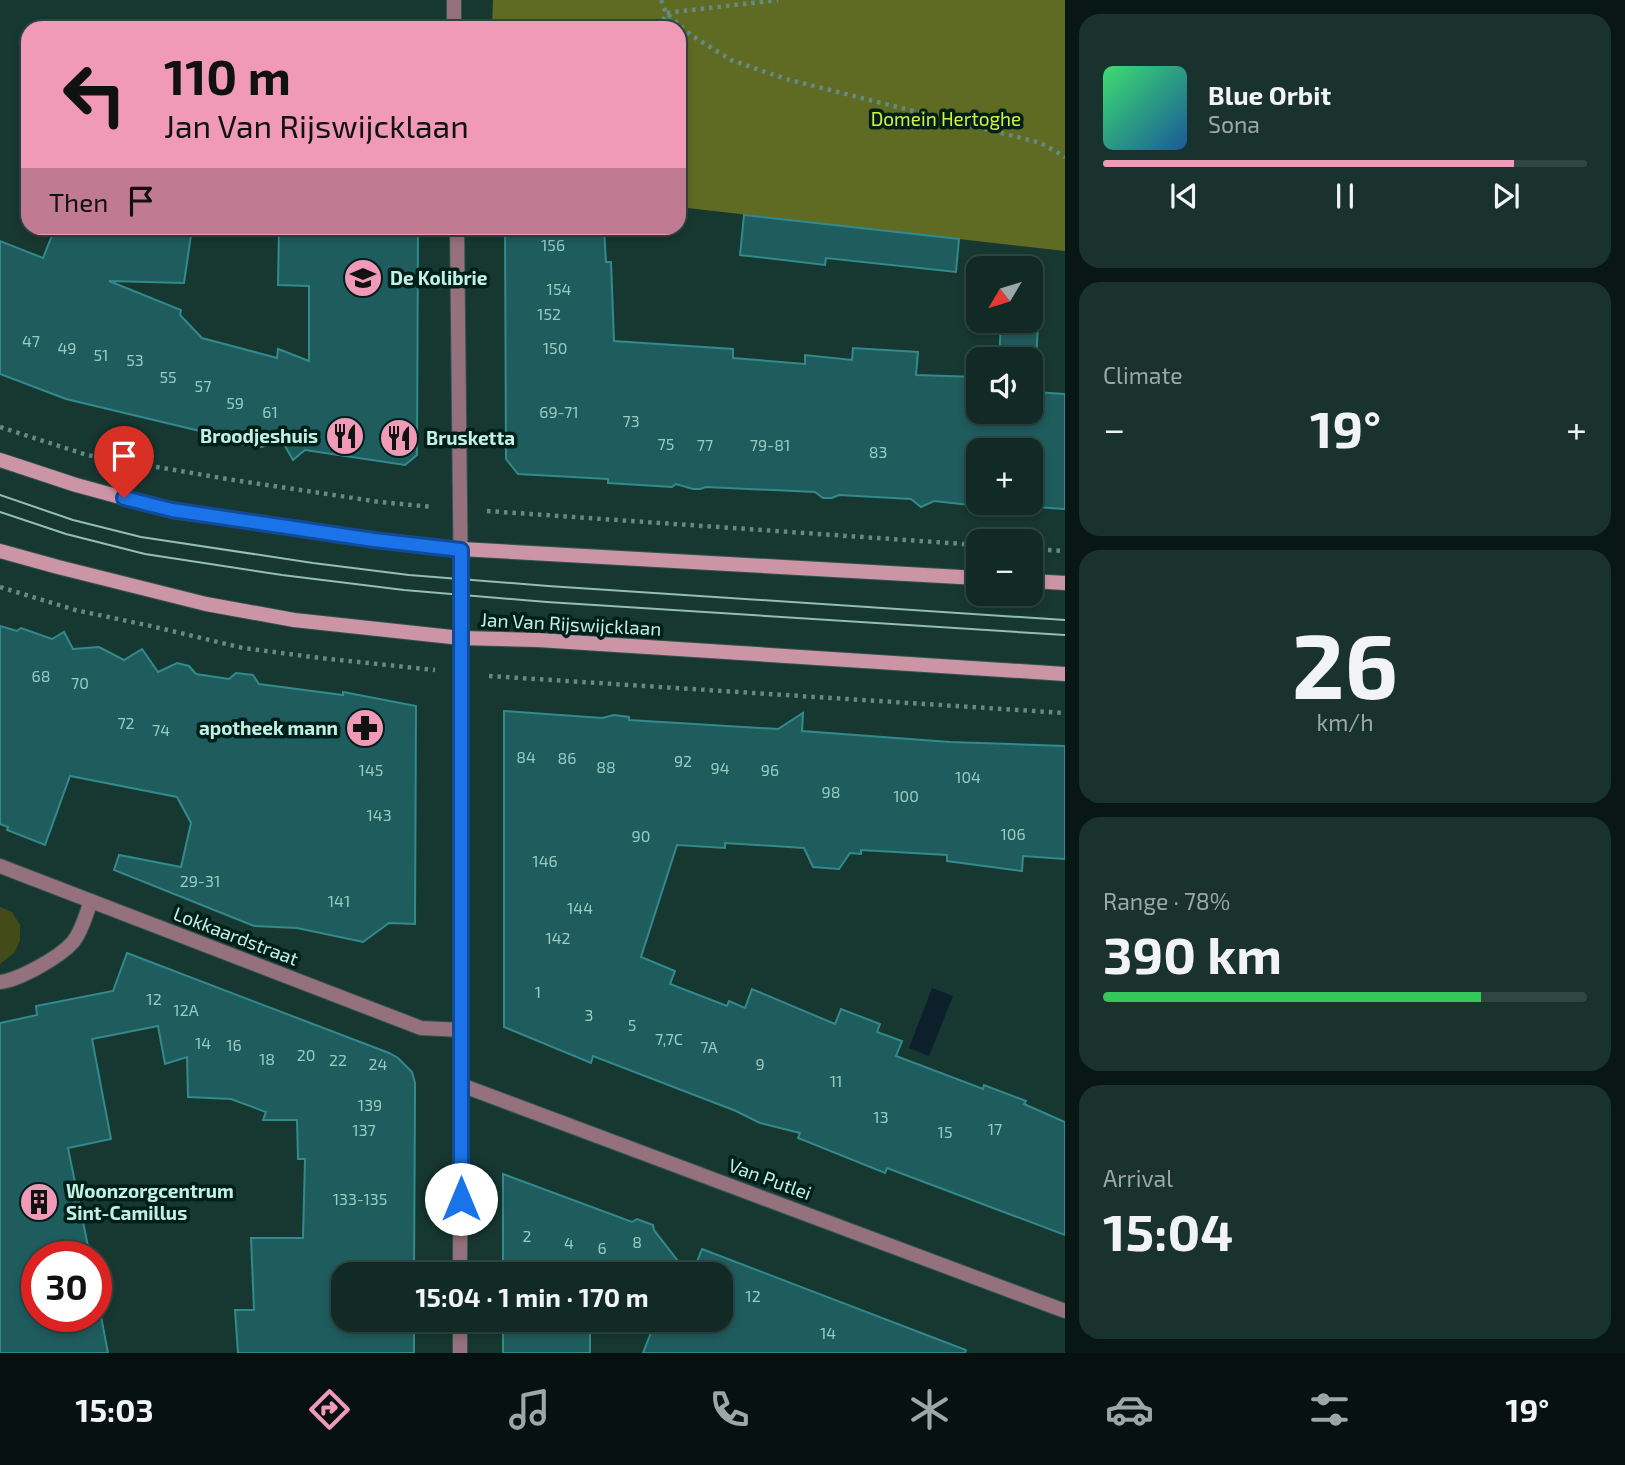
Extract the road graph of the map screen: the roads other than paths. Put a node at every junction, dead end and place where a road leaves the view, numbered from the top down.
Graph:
1 (454, 0) edge
2 (454, 21) edge
3 (457, 235) edge
4 (0, 460) edge
5 (461, 550) junction
6 (0, 551) edge
7 (966, 577) edge
8 (1043, 582) edge
9 (1065, 583) edge
10 (461, 638) junction
11 (1065, 674) edge
12 (0, 866) edge
13 (91, 901) junction
14 (0, 982) edge
15 (462, 1030) junction
16 (461, 1085) junction
17 (460, 1262) edge
18 (1065, 1311) edge
19 (460, 1332) edge
20 (460, 1353) edge

1 - 2 street
3 - 5 street
4 - 5 main road
5 - 7 main road
5 - 10 street
6 - 10 main road, Jan Van Rijswijcklaan
8 - 9 main road
10 - 11 main road, Jan Van Rijswijcklaan
10 - 15 street
12 - 13 street, Lokkaardstraat
13 - 14 street
13 - 15 street, Lokkaardstraat
15 - 16 street
16 - 17 street
16 - 18 street, Van Putlei
19 - 20 street

